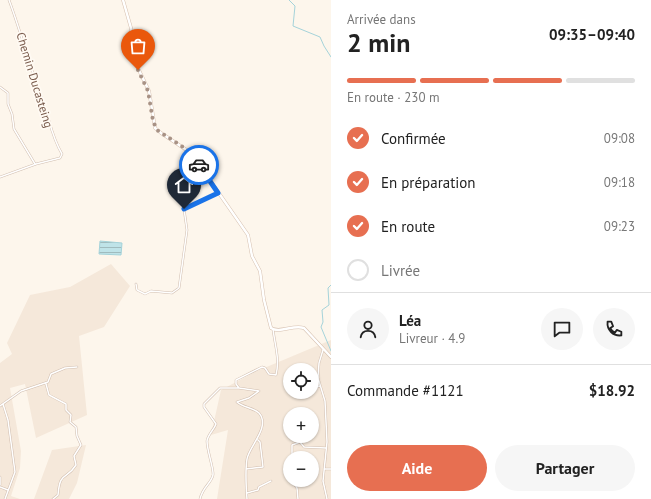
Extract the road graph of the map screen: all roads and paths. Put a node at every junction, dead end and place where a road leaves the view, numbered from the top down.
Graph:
1 (9, 0) edge
2 (123, 0) edge
3 (0, 87) edge
4 (36, 164) junction
5 (0, 177) edge
6 (218, 193) junction
7 (136, 284) dead end
8 (273, 329) junction
9 (323, 350) junction
10 (331, 357) edge
11 (77, 367) dead end
12 (46, 384) junction
13 (320, 386) joint
14 (239, 388) junction
15 (3, 404) junction
16 (0, 406) edge
17 (258, 440) junction
18 (326, 448) junction
19 (292, 451) edge
20 (324, 469) junction
21 (331, 469) edge
22 (246, 470) junction
23 (0, 477) edge
24 (271, 481) dead end
25 (0, 486) edge
26 (296, 487) edge
27 (8, 490) junction
28 (247, 493) junction
29 (5, 499) edge
30 (53, 499) edge
31 (200, 499) edge
32 (247, 499) edge
33 (298, 499) edge
34 (327, 499) edge

1 - 4 street, Chemin Ducasteing
2 - 6 main road
3 - 4 street
4 - 5 street
6 - 7 street
6 - 8 main road
8 - 9 main road
8 - 14 street
9 - 10 main road
9 - 13 street
11 - 12 street
12 - 15 street
12 - 30 street
13 - 18 street
14 - 17 street
14 - 31 street
15 - 16 street
15 - 27 street
17 - 22 street
17 - 22 street
18 - 19 street
18 - 20 street
20 - 21 street
20 - 34 street
22 - 28 street
23 - 25 street
24 - 28 street
25 - 27 street
26 - 33 street
27 - 29 street
28 - 32 street

